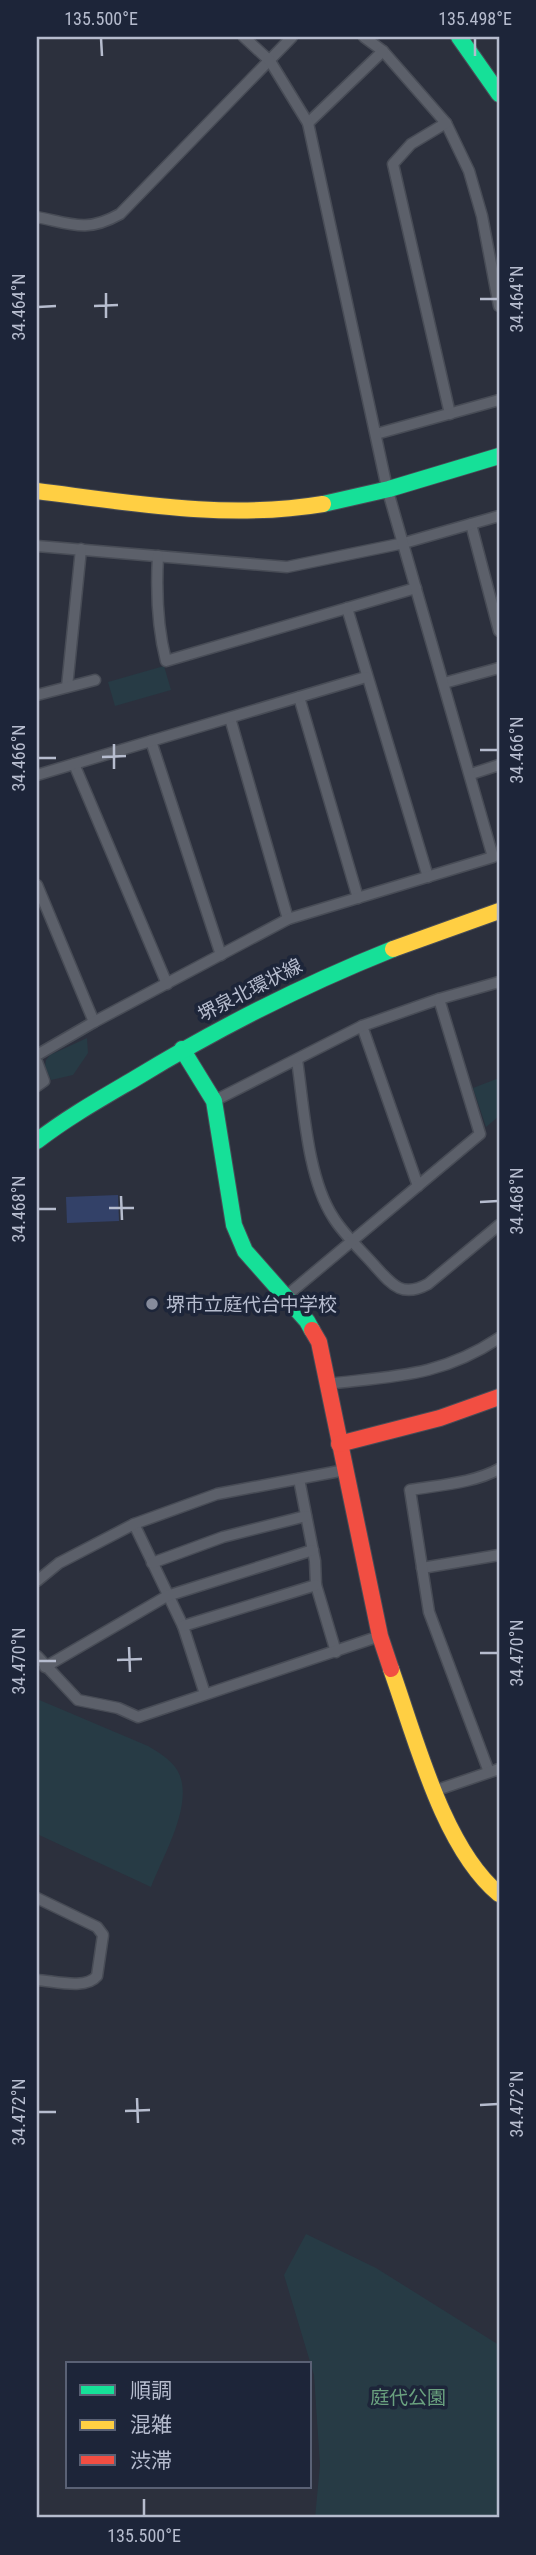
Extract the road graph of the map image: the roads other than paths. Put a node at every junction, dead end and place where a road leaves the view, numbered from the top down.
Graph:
1 (244, 37) edge
2 (292, 37) edge
3 (364, 37) edge
4 (459, 37) edge
5 (383, 51) junction
6 (270, 61) junction
7 (499, 94) edge
8 (308, 123) junction
9 (446, 123) junction
10 (37, 217) edge
11 (499, 306) edge
12 (499, 400) edge
13 (450, 414) junction
14 (376, 434) junction
15 (499, 456) edge
16 (387, 488) junction
17 (37, 491) edge
18 (499, 516) edge
19 (471, 524) junction
20 (404, 543) junction
21 (37, 545) edge
22 (81, 549) junction
23 (158, 556) junction
24 (416, 588) junction
25 (347, 608) junction
26 (499, 631) edge
27 (499, 668) edge
28 (366, 677) junction
29 (95, 680) dead end
30 (444, 683) junction
31 (67, 687) junction
32 (37, 695) edge
33 (299, 698) junction
34 (230, 718) junction
35 (151, 741) junction
36 (74, 764) junction
37 (499, 765) edge
38 (471, 774) junction
39 (37, 775) edge
40 (428, 877) junction
41 (37, 888) edge
42 (358, 898) junction
43 (499, 911) edge
44 (288, 919) junction
45 (221, 955) junction
46 (499, 982) edge
47 (167, 984) junction
48 (439, 999) junction
49 (94, 1022) junction
50 (362, 1026) junction
51 (182, 1048) junction
52 (37, 1055) edge
53 (297, 1060) junction
54 (37, 1062) edge
55 (37, 1086) edge
56 (214, 1101) junction
57 (37, 1141) edge
58 (418, 1186) junction
59 (499, 1225) edge
60 (352, 1240) junction
61 (285, 1297) junction
62 (499, 1338) edge
63 (327, 1384) junction
64 (499, 1397) edge
65 (339, 1444) junction
66 (499, 1469) edge
67 (345, 1470) junction
68 (299, 1479) junction
69 (306, 1516) junction
70 (134, 1524) junction
71 (313, 1550) junction
72 (499, 1555) edge
73 (152, 1563) junction
74 (422, 1569) junction
75 (37, 1581) edge
76 (316, 1585) junction
77 (167, 1596) junction
78 (183, 1626) junction
79 (380, 1636) junction
80 (336, 1652) junction
81 (37, 1656) edge
82 (45, 1667) junction
83 (205, 1694) junction
84 (494, 1771) edge
85 (434, 1791) junction
86 (499, 1894) edge
87 (37, 1898) edge
88 (37, 1980) edge

1 - 6 street
2 - 6 street
3 - 5 street
4 - 7 street
5 - 8 street
5 - 9 street
6 - 8 street
6 - 10 street
8 - 14 street
9 - 11 street
9 - 13 street
12 - 13 street
13 - 14 street
14 - 16 street
15 - 16 street
16 - 17 street
16 - 20 street
18 - 19 street
19 - 20 street
19 - 26 street
20 - 23 street
20 - 24 street
21 - 22 street
22 - 23 street
22 - 31 street
23 - 25 street
24 - 25 street
24 - 30 street
25 - 28 street
27 - 30 street
28 - 33 street
28 - 40 street
29 - 31 street
30 - 38 street
31 - 32 street
33 - 34 street
33 - 42 street
34 - 35 street
34 - 44 street
35 - 36 street
35 - 45 street
36 - 39 street
36 - 47 street
37 - 38 street
38 - 40 street
40 - 42 street
41 - 49 street
42 - 44 street
43 - 51 street, 堺泉北環状線
44 - 45 street
45 - 47 street
46 - 48 street
47 - 49 street
48 - 50 street
48 - 58 street
49 - 52 street
50 - 53 street
50 - 58 street
51 - 56 street
51 - 57 street, 堺泉北環状線
53 - 56 street
53 - 60 street
54 - 55 street
56 - 61 street
58 - 60 street
59 - 60 street
60 - 61 street
61 - 63 street
62 - 63 street
63 - 65 street
64 - 65 street
65 - 67 street
66 - 74 street
67 - 68 street
67 - 79 street
68 - 69 street
68 - 70 street
69 - 71 street
69 - 73 street
70 - 73 street
70 - 75 street
71 - 76 street
71 - 77 street
72 - 74 street
73 - 77 street
74 - 84 street
76 - 78 street
76 - 80 street
77 - 78 street
77 - 82 street
78 - 83 street
79 - 80 street
79 - 85 street
80 - 83 street
81 - 82 street
82 - 83 street
84 - 85 street
85 - 86 street
87 - 88 street

